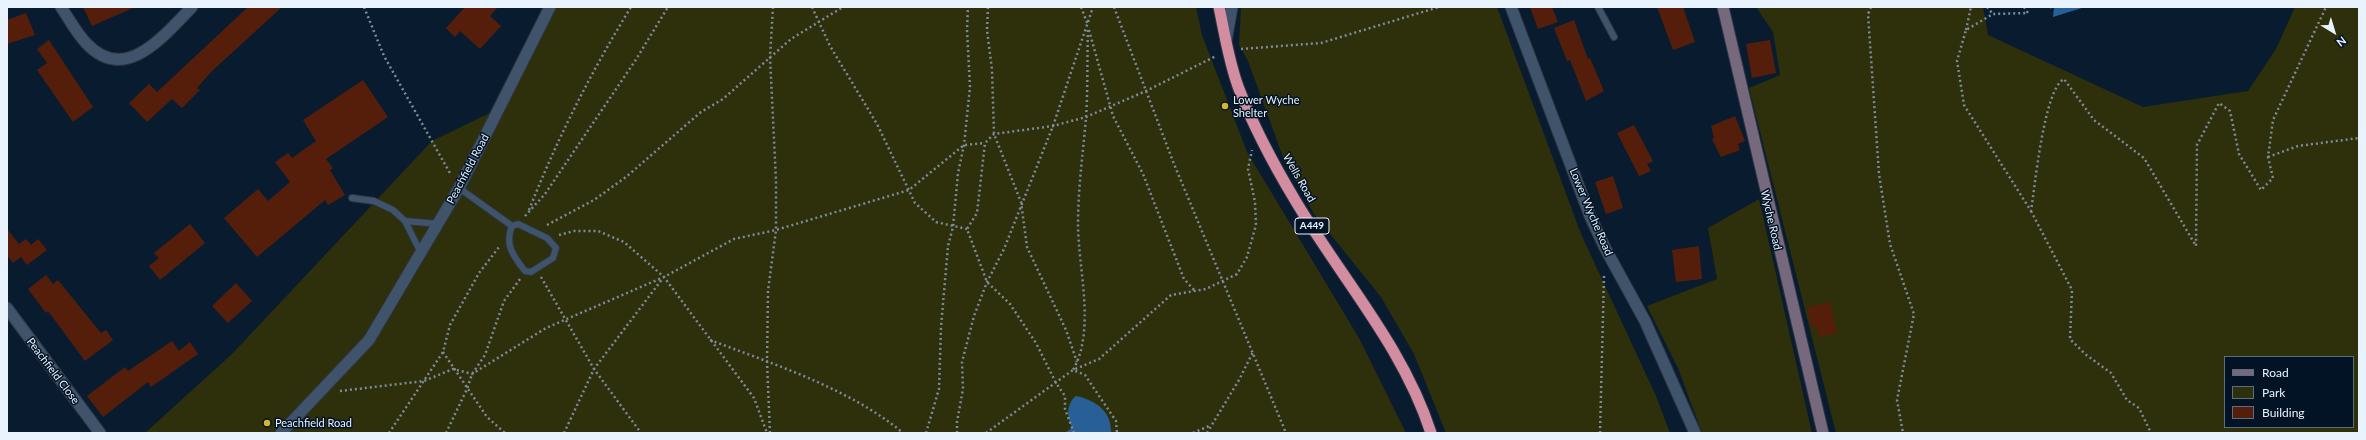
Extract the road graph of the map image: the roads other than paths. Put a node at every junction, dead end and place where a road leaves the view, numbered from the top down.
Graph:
1 (61, 7) edge
2 (192, 7) edge
3 (550, 7) edge
4 (1219, 7) edge
5 (1232, 7) edge
6 (1511, 7) edge
7 (1598, 7) edge
8 (1723, 7) edge
9 (1614, 37) dead end
10 (1227, 46) junction
11 (459, 188) junction
12 (352, 198) dead end
13 (405, 221) junction
14 (439, 224) junction
15 (515, 225) junction
16 (421, 253) junction
17 (7, 308) edge
18 (100, 433) edge
19 (281, 433) edge
20 (1431, 433) edge
21 (1695, 433) edge
22 (1822, 433) edge

1 - 2 street
3 - 11 street, Peachfield Road
4 - 10 highway, Wells Road / A449
5 - 10 street
6 - 21 street, Lower Wyche Road
7 - 9 lane
8 - 22 main road, Wyche Road
10 - 20 highway, Wells Road / A449
11 - 14 street, Peachfield Road
11 - 15 lane
12 - 13 lane
13 - 14 lane
13 - 16 lane
14 - 16 street, Peachfield Road
15 - 15 lane
16 - 19 street, Peachfield Road
17 - 18 street, Peachfield Close

